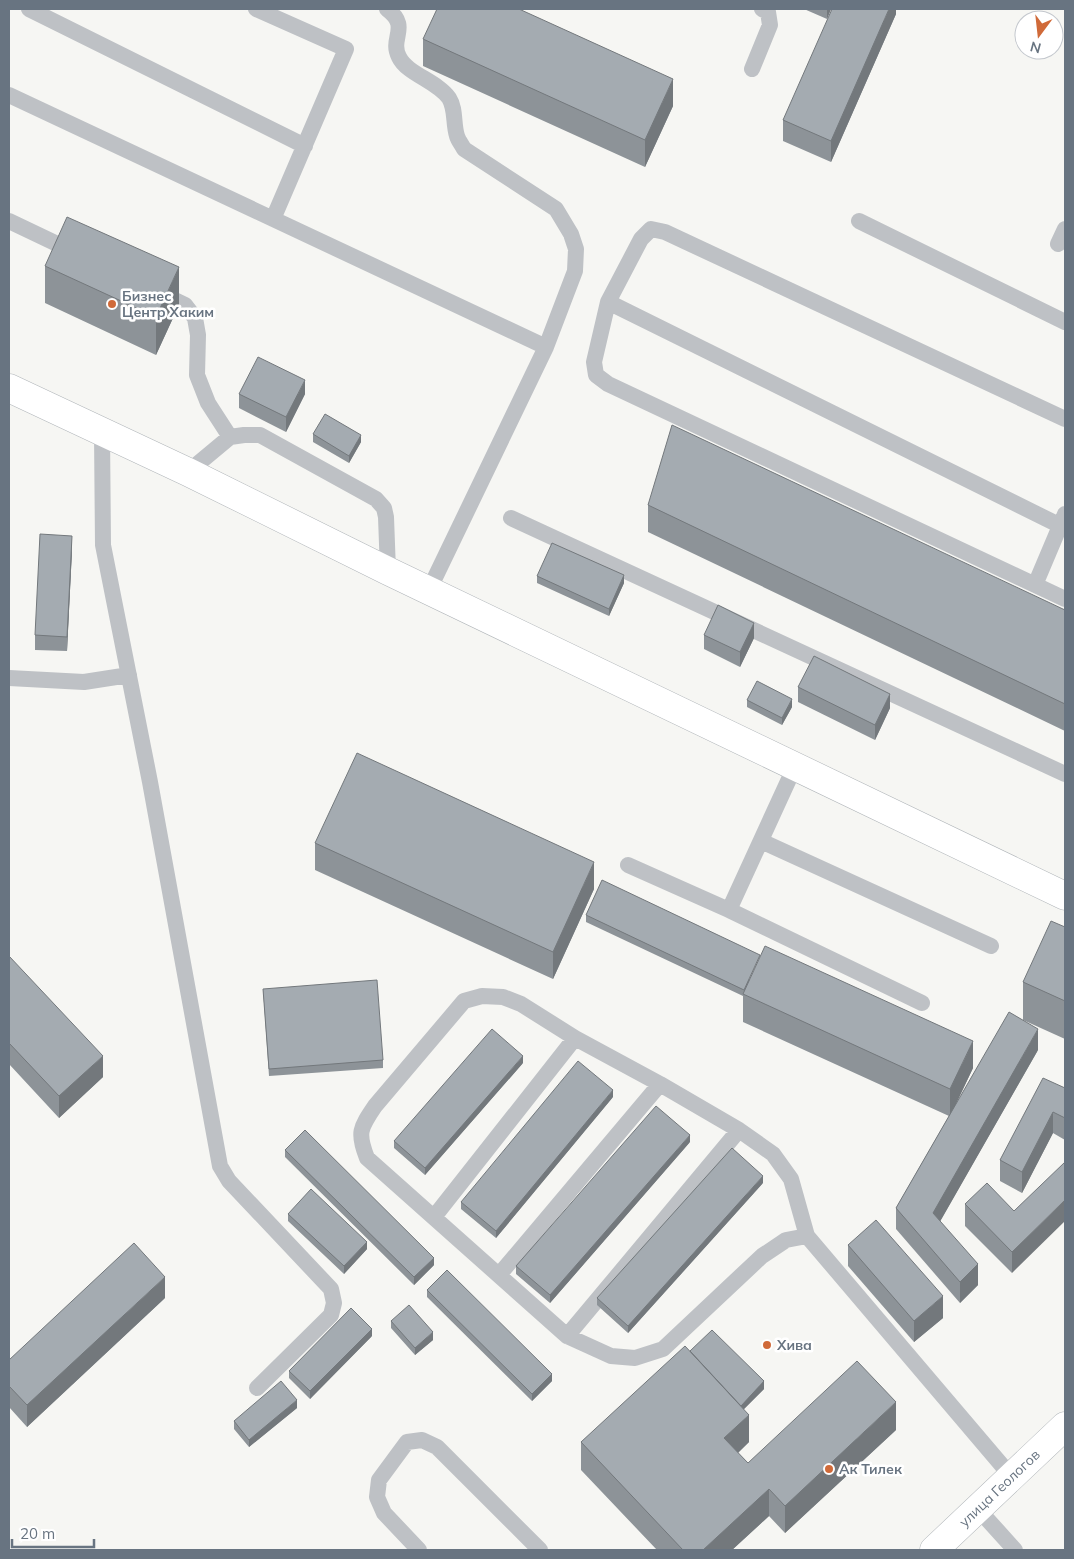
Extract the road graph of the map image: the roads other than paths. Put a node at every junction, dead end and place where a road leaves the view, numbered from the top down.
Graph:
1 (29, 9) edge
2 (256, 9) edge
3 (387, 9) edge
4 (762, 9) edge
5 (752, 69) dead end
6 (9, 95) edge
7 (304, 146) junction
8 (273, 219) junction
9 (9, 221) edge
10 (859, 221) dead end
11 (1065, 229) edge
12 (1058, 244) dead end
13 (89, 259) edge
14 (150, 288) edge
15 (608, 302) junction
16 (1065, 322) edge
17 (546, 346) junction
18 (9, 388) edge
19 (1065, 419) edge
20 (102, 433) junction
21 (230, 437) junction
22 (188, 472) junction
23 (511, 518) dead end
24 (1064, 522) edge
25 (388, 570) junction
26 (1035, 585) junction
27 (429, 590) junction
28 (1065, 599) edge
29 (129, 675) junction
30 (9, 678) edge
31 (795, 766) junction
32 (1065, 774) edge
33 (761, 841) junction
34 (628, 865) dead end
35 (1065, 896) edge
36 (729, 910) junction
37 (990, 946) dead end
38 (922, 1004) dead end
39 (575, 1038) junction
40 (660, 1084) junction
41 (739, 1130) junction
42 (434, 1217) junction
43 (807, 1236) junction
44 (499, 1275) junction
45 (567, 1336) junction
46 (257, 1388) dead end
47 (1065, 1426) edge
48 (1011, 1476) junction
49 (978, 1509) junction
50 (419, 1550) edge
51 (540, 1550) edge
52 (934, 1550) edge
53 (1014, 1550) edge

1 - 7 lane
2 - 7 lane
3 - 17 lane
4 - 5 lane
6 - 8 lane
7 - 8 lane
8 - 17 lane
9 - 13 lane
10 - 16 lane
11 - 12 lane
14 - 21 lane
15 - 19 lane
15 - 24 lane
15 - 26 lane
17 - 27 lane
18 - 20 main road
20 - 22 main road
20 - 29 lane
21 - 22 lane
21 - 25 lane
22 - 25 main road
23 - 32 lane
24 - 26 lane
25 - 27 main road
26 - 28 lane
27 - 31 main road
29 - 30 lane
29 - 46 lane
31 - 33 lane
31 - 35 main road
33 - 36 lane
33 - 37 lane
34 - 36 lane
36 - 38 lane
39 - 40 lane
39 - 42 lane
39 - 42 lane
40 - 41 lane
40 - 44 lane
41 - 43 lane
41 - 45 lane
42 - 44 lane
43 - 45 lane
43 - 48 lane
44 - 45 lane
47 - 48 main road, улица Геологов
48 - 49 main road, улица Геологов
49 - 52 main road, улица Геологов
49 - 53 lane
50 - 51 lane

